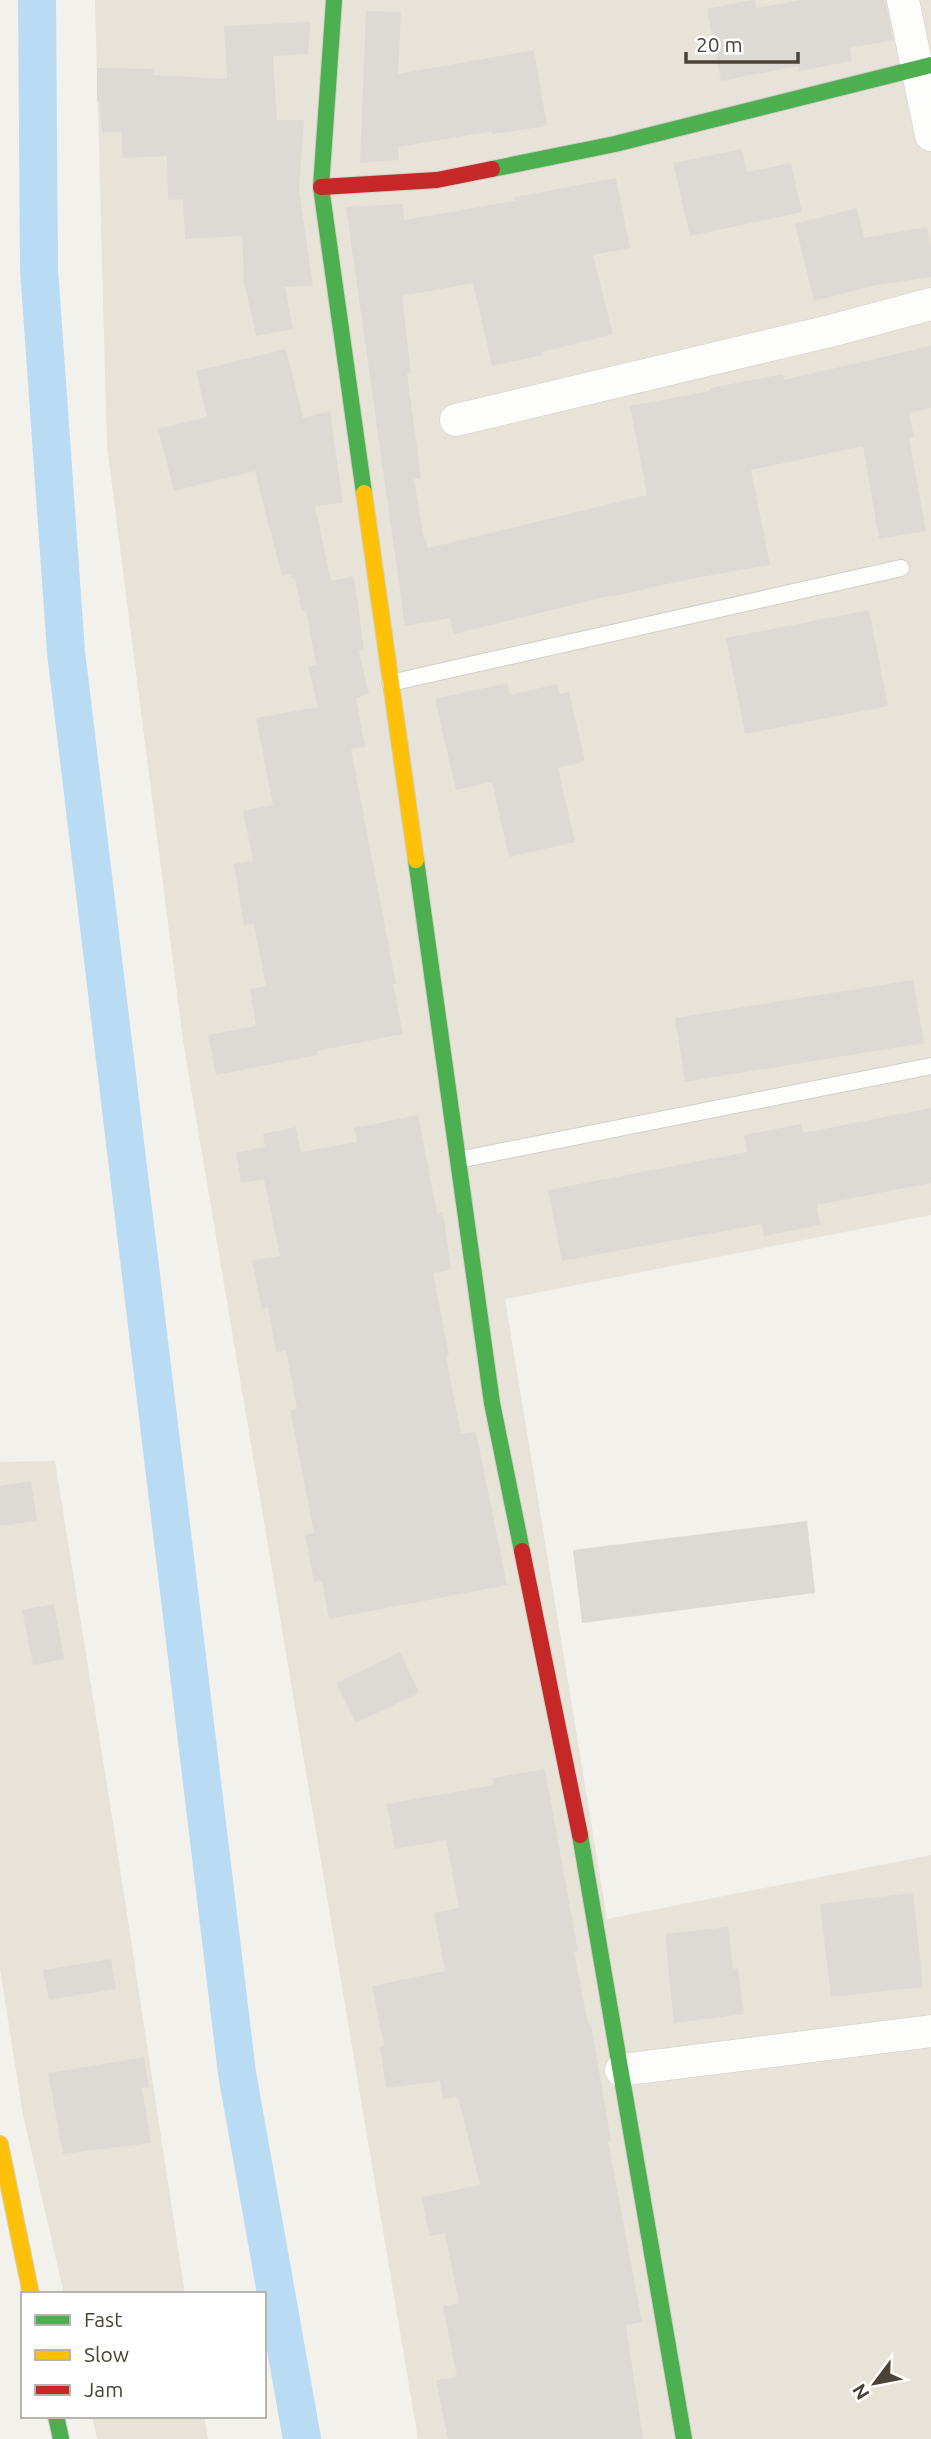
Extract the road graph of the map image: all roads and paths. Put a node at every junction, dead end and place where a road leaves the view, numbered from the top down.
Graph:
1 (334, 0) edge
2 (903, 0) edge
3 (924, 66) edge
4 (931, 135) edge
5 (321, 187) junction
6 (931, 304) edge
7 (456, 420) dead end
8 (901, 568) dead end
9 (390, 683) junction
10 (931, 1066) edge
11 (458, 1160) junction
12 (931, 2031) edge
13 (621, 2070) junction
14 (0, 2144) edge
15 (31, 2292) edge
16 (56, 2418) edge
17 (61, 2439) edge
18 (684, 2439) edge

1 - 5 main road
2 - 3 street
3 - 4 street
3 - 5 main road
5 - 9 main road
6 - 7 street
8 - 9 lane
9 - 11 main road
10 - 11 lane
11 - 13 main road
12 - 13 street
13 - 18 main road
14 - 15 main road
16 - 17 main road

